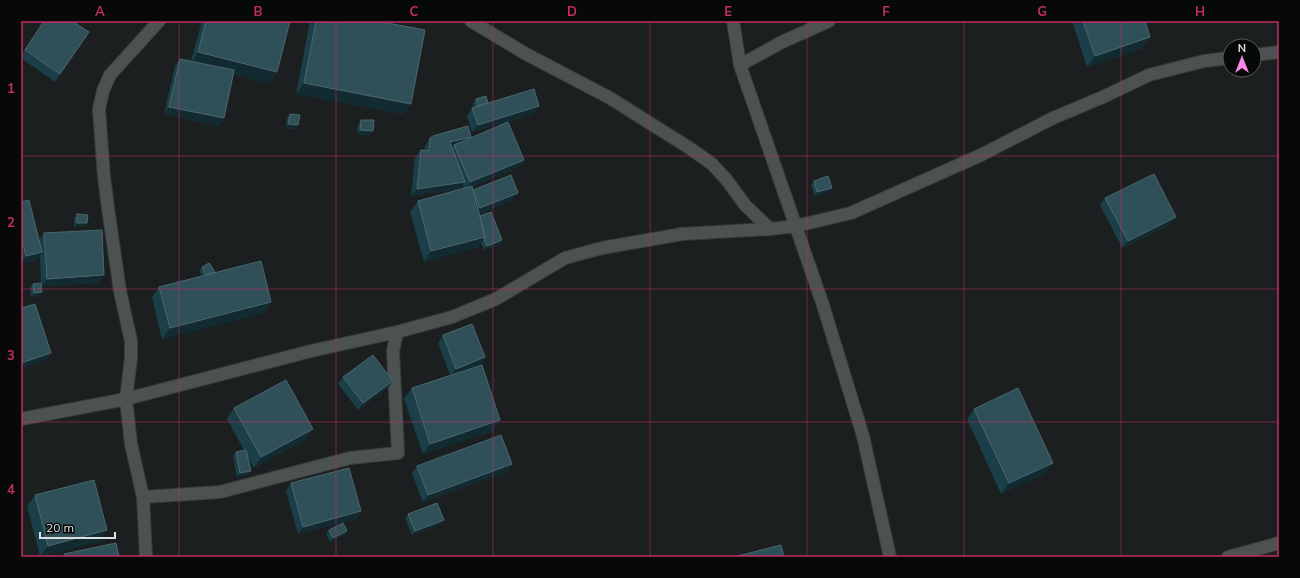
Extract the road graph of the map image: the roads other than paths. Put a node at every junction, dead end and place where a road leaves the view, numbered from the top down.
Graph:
1 (159, 21) edge
2 (471, 21) edge
3 (733, 21) edge
4 (829, 21) edge
5 (1279, 52) edge
6 (1262, 54) edge
7 (1222, 59) edge
8 (740, 65) junction
9 (796, 226) junction
10 (770, 229) junction
11 (397, 332) junction
12 (126, 399) junction
13 (21, 419) edge
14 (143, 497) junction
15 (1279, 543) edge
16 (146, 557) edge
17 (890, 557) edge
18 (1228, 557) edge

1 - 12 street
2 - 10 street
3 - 8 street
4 - 8 street
5 - 6 street
7 - 9 street
8 - 9 street
9 - 10 street
9 - 17 street
10 - 11 street
11 - 12 street
11 - 14 street
12 - 13 street
12 - 14 street
14 - 16 street
15 - 18 street

